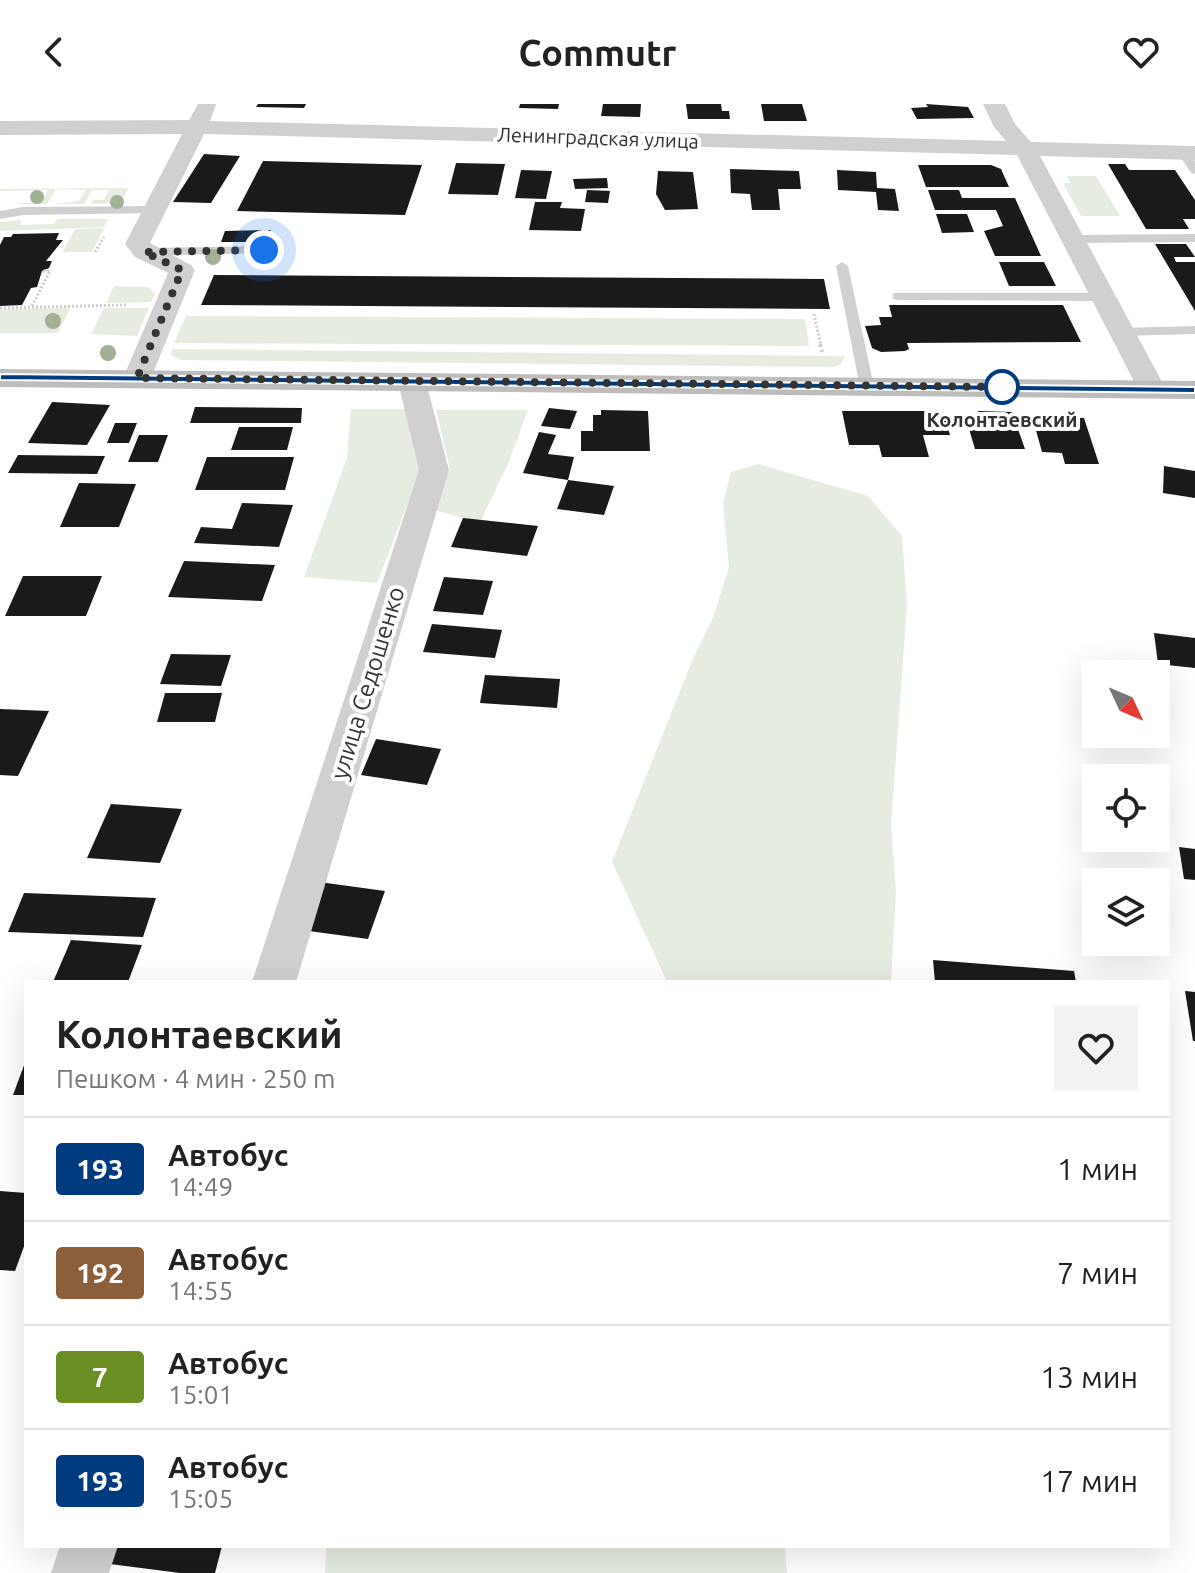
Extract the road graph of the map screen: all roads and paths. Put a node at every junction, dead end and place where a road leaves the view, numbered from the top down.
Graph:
1 (994, 104) edge
2 (203, 116) edge
3 (0, 128) edge
4 (1026, 150) junction
5 (1191, 159) edge
6 (154, 210) junction
7 (0, 215) edge
8 (1195, 238) edge
9 (1073, 239) junction
10 (264, 250) dead end
11 (144, 252) junction
12 (842, 266) dead end
13 (42, 271) dead end
14 (898, 296) dead end
15 (1102, 297) junction
16 (167, 305) junction
17 (32, 306) junction
18 (0, 308) edge
19 (814, 314) dead end
20 (1195, 330) edge
21 (1121, 332) junction
22 (822, 352) dead end
23 (137, 378) junction
24 (3, 382) edge
25 (412, 382) junction
26 (867, 387) junction
27 (1152, 389) junction
28 (1195, 390) edge
29 (275, 980) edge
30 (88, 1548) edge
31 (80, 1573) edge

1 - 4 street
2 - 3 street, Ленинградская улица
2 - 4 street, Ленинградская улица
2 - 6 street
4 - 5 street, Ленинградская улица
4 - 9 street
6 - 7 lane
6 - 11 street
8 - 9 lane
9 - 15 street
10 - 11 lane
11 - 16 street
12 - 26 lane
13 - 17 path
14 - 15 lane
15 - 21 street
16 - 17 path
16 - 23 street
17 - 18 path
19 - 22 path
20 - 21 lane
21 - 27 street
23 - 24 main road
23 - 25 main road
25 - 26 main road
25 - 29 street, улица Седошенко
26 - 27 main road
27 - 28 main road
30 - 31 street

